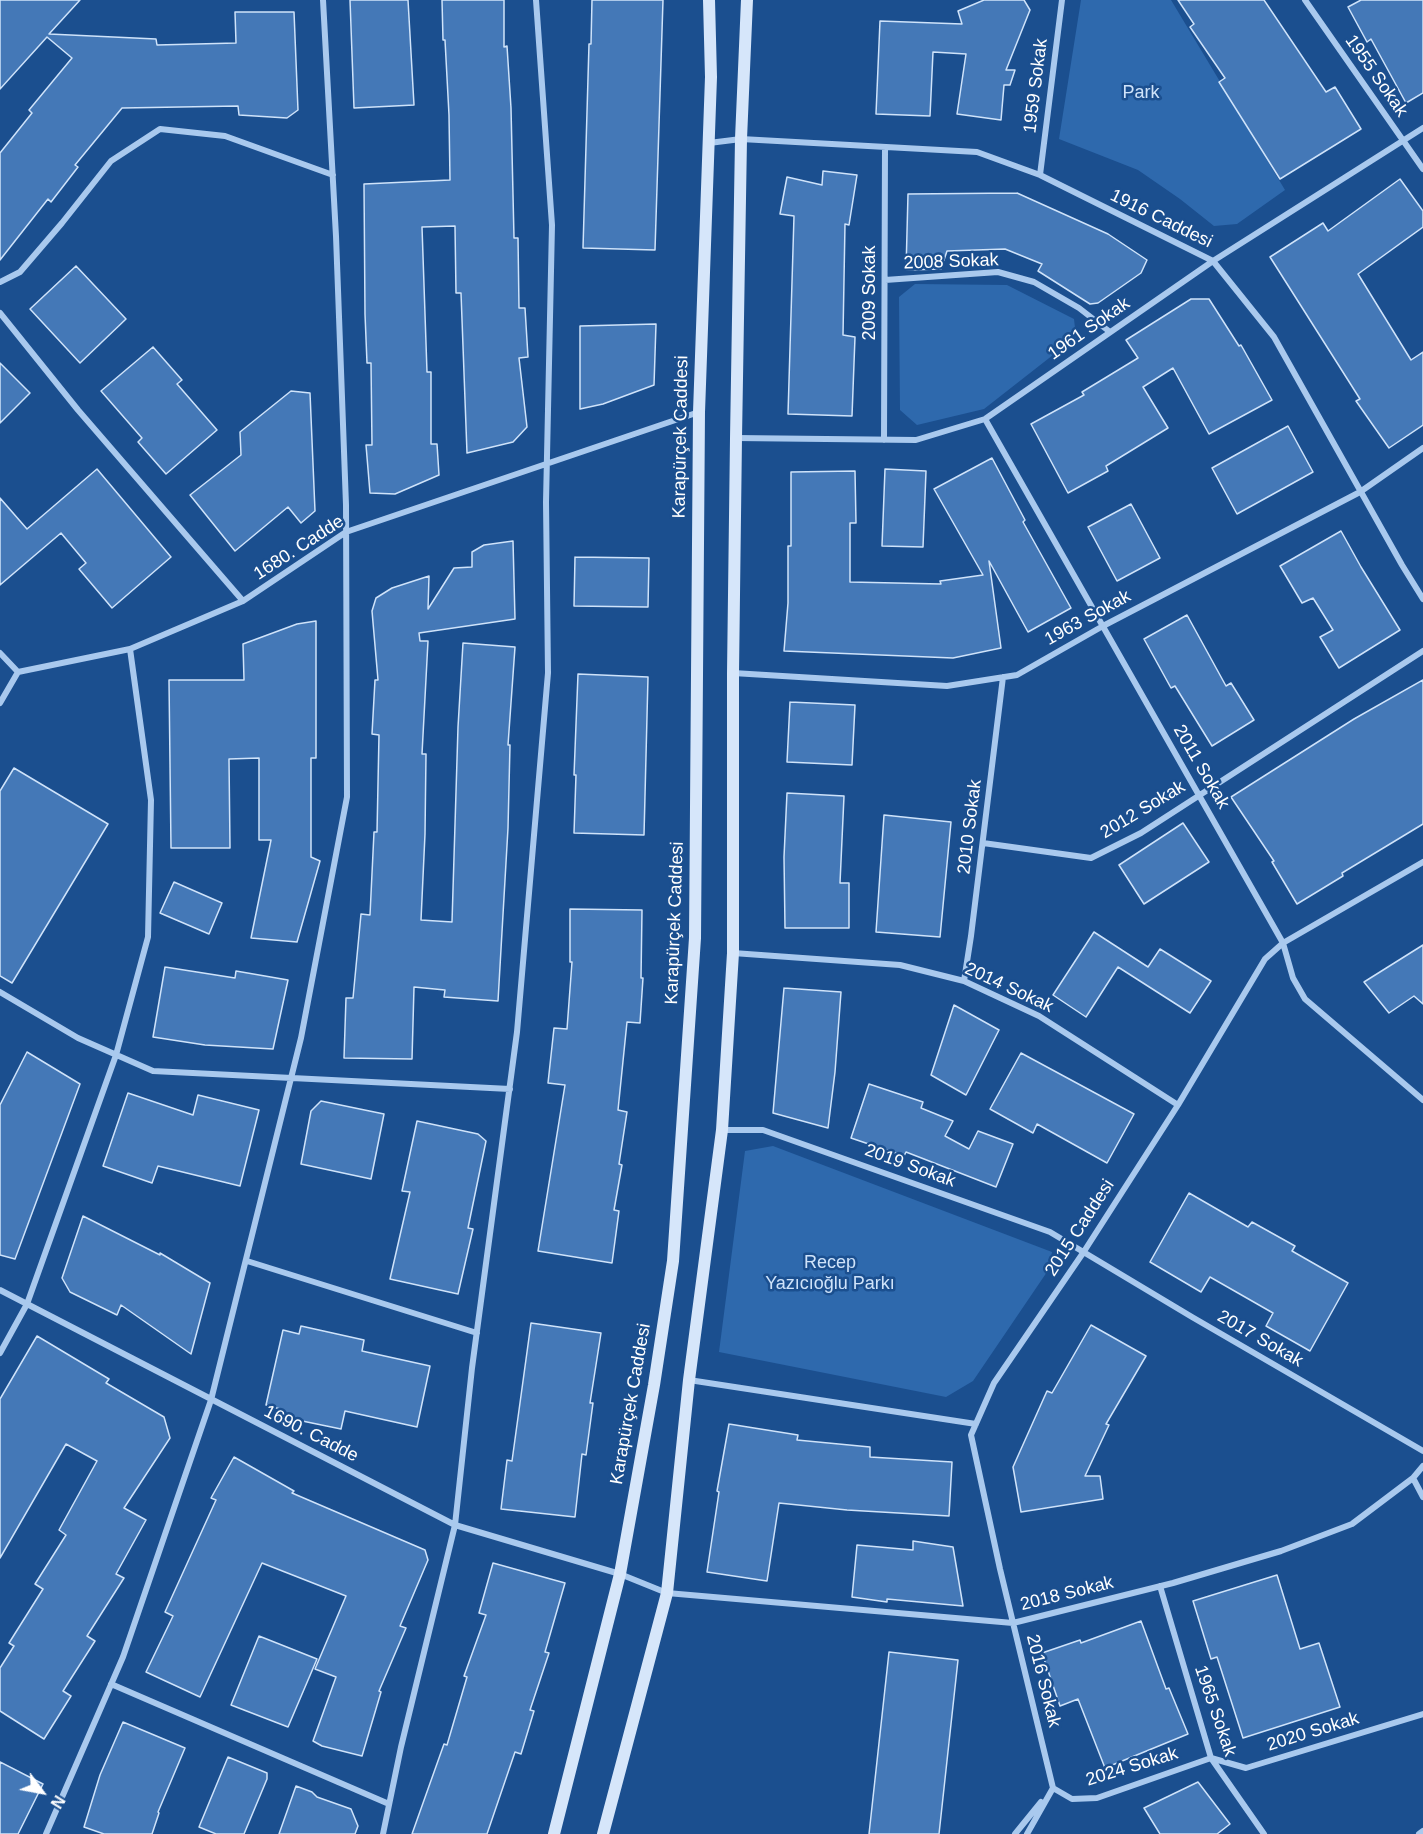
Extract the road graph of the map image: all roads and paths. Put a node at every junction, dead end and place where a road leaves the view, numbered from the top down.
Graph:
1 (323, 0) edge
2 (536, 0) edge
3 (709, 0) edge
4 (747, 0) edge
5 (1062, 0) edge
6 (1305, 0) edge
7 (1423, 128) edge
8 (741, 139) junction
9 (1403, 140) junction
10 (708, 143) junction
11 (885, 147) junction
12 (1423, 169) edge
13 (333, 174) junction
14 (1040, 175) junction
15 (1213, 261) junction
16 (885, 279) junction
17 (0, 282) edge
18 (0, 313) edge
19 (1110, 332) junction
20 (699, 412) junction
21 (985, 419) junction
22 (736, 438) junction
23 (884, 440) junction
24 (1423, 448) edge
25 (547, 464) junction
26 (1360, 492) junction
27 (346, 532) junction
28 (1423, 599) edge
29 (243, 601) junction
30 (1103, 626) junction
31 (130, 649) junction
32 (1423, 651) edge
33 (0, 653) edge
34 (18, 672) junction
35 (733, 673) junction
36 (1003, 677) junction
37 (0, 703) edge
38 (1199, 794) junction
39 (983, 843) junction
40 (1423, 862) edge
41 (1283, 943) junction
42 (733, 953) junction
43 (964, 981) junction
44 (0, 992) edge
45 (116, 1055) junction
46 (292, 1078) junction
47 (510, 1089) junction
48 (1423, 1100) edge
49 (1178, 1105) junction
50 (722, 1131) junction
51 (1083, 1252) junction
52 (247, 1261) junction
53 (0, 1290) edge
54 (27, 1304) junction
55 (477, 1333) junction
56 (0, 1353) edge
57 (689, 1380) junction
58 (212, 1400) junction
59 (976, 1424) junction
60 (1423, 1451) edge
61 (1423, 1466) edge
62 (1413, 1478) junction
63 (1423, 1497) edge
64 (455, 1525) junction
65 (620, 1574) junction
66 (1160, 1586) junction
67 (667, 1593) junction
68 (1013, 1623) junction
69 (111, 1684) junction
70 (1423, 1714) edge
71 (1211, 1758) junction
72 (1053, 1788) junction
73 (390, 1804) junction
74 (1423, 1831) edge
75 (46, 1834) edge
76 (383, 1834) edge
77 (554, 1834) edge
78 (603, 1834) edge
79 (1015, 1834) edge
80 (1027, 1834) edge
81 (1264, 1834) edge
82 (1419, 1834) edge

1 - 13 street
2 - 25 street
3 - 10 main road, Karapürçek Caddesi
4 - 8 main road
5 - 14 street, 1959 Sokak
6 - 9 street, 1955 Sokak
7 - 9 street, 1961 Sokak
8 - 10 street, 1916 Caddesi
8 - 11 street, 1916 Caddesi
8 - 22 main road
9 - 12 street, 1955 Sokak
9 - 15 street, 1961 Sokak
10 - 20 main road, Karapürçek Caddesi
11 - 14 street, 1916 Caddesi
11 - 16 street, 2009 Sokak
13 - 17 street
13 - 27 street
14 - 15 street, 1916 Caddesi
15 - 19 street, 1961 Sokak
15 - 26 street, 1916 Caddesi
16 - 19 street, 2008 Sokak
16 - 23 street, 2009 Sokak
18 - 29 street
19 - 21 street, 1961 Sokak
20 - 25 street, 1680. Cadde
20 - 65 main road, Karapürçek Caddesi
21 - 23 street, 1961 Sokak
21 - 30 street, 2011 Sokak
22 - 23 street, 1961 Sokak
22 - 35 main road
24 - 26 street, 1963 Sokak
25 - 27 street, 1680. Cadde
25 - 47 street
26 - 28 street, 1916 Caddesi
26 - 30 street, 1963 Sokak
27 - 29 street, 1680. Cadde
27 - 46 street
29 - 31 street, 1680. Cadde
30 - 36 street, 1963 Sokak
30 - 38 street, 2011 Sokak
31 - 34 street, 1680. Cadde
31 - 45 street
32 - 38 street, 2012 Sokak
33 - 34 street
34 - 37 street
35 - 36 street, 1963 Sokak
35 - 42 main road
36 - 39 street, 2010 Sokak
38 - 39 street, 2012 Sokak
38 - 41 street, 2011 Sokak
39 - 43 street, 2010 Sokak
40 - 41 street, 2015 Caddesi
41 - 48 street, 2011 Sokak
41 - 49 street, 2015 Caddesi
42 - 43 street, 2014 Sokak
42 - 50 main road
43 - 49 street, 2014 Sokak
44 - 45 street
45 - 46 street
45 - 54 street
46 - 47 street
46 - 52 street
47 - 55 street
49 - 51 street, 2015 Caddesi
50 - 51 street, 2019 Sokak
50 - 57 main road
51 - 59 street, 2015 Caddesi
51 - 60 street, 2017 Sokak
52 - 55 street
52 - 58 street
53 - 54 street, 1690. Cadde
54 - 56 street
54 - 58 street, 1690. Cadde
55 - 64 street
57 - 59 street
57 - 67 main road
58 - 64 street, 1690. Cadde
58 - 69 street
59 - 68 street, 2016 Sokak
61 - 62 street, 2018 Sokak
62 - 63 street
62 - 66 street, 2018 Sokak
64 - 65 street, 1690. Cadde
64 - 73 street
65 - 67 street, 2018 Sokak
65 - 77 main road, Karapürçek Caddesi
66 - 68 street, 2018 Sokak
66 - 71 street, 1965 Sokak
67 - 68 street, 2018 Sokak
67 - 78 main road
68 - 72 street, 2016 Sokak
69 - 73 street
69 - 75 street
70 - 71 street, 2020 Sokak
71 - 72 street, 2024 Sokak
71 - 81 street, 1965 Sokak
72 - 79 street
72 - 80 street
73 - 76 street
74 - 82 street

